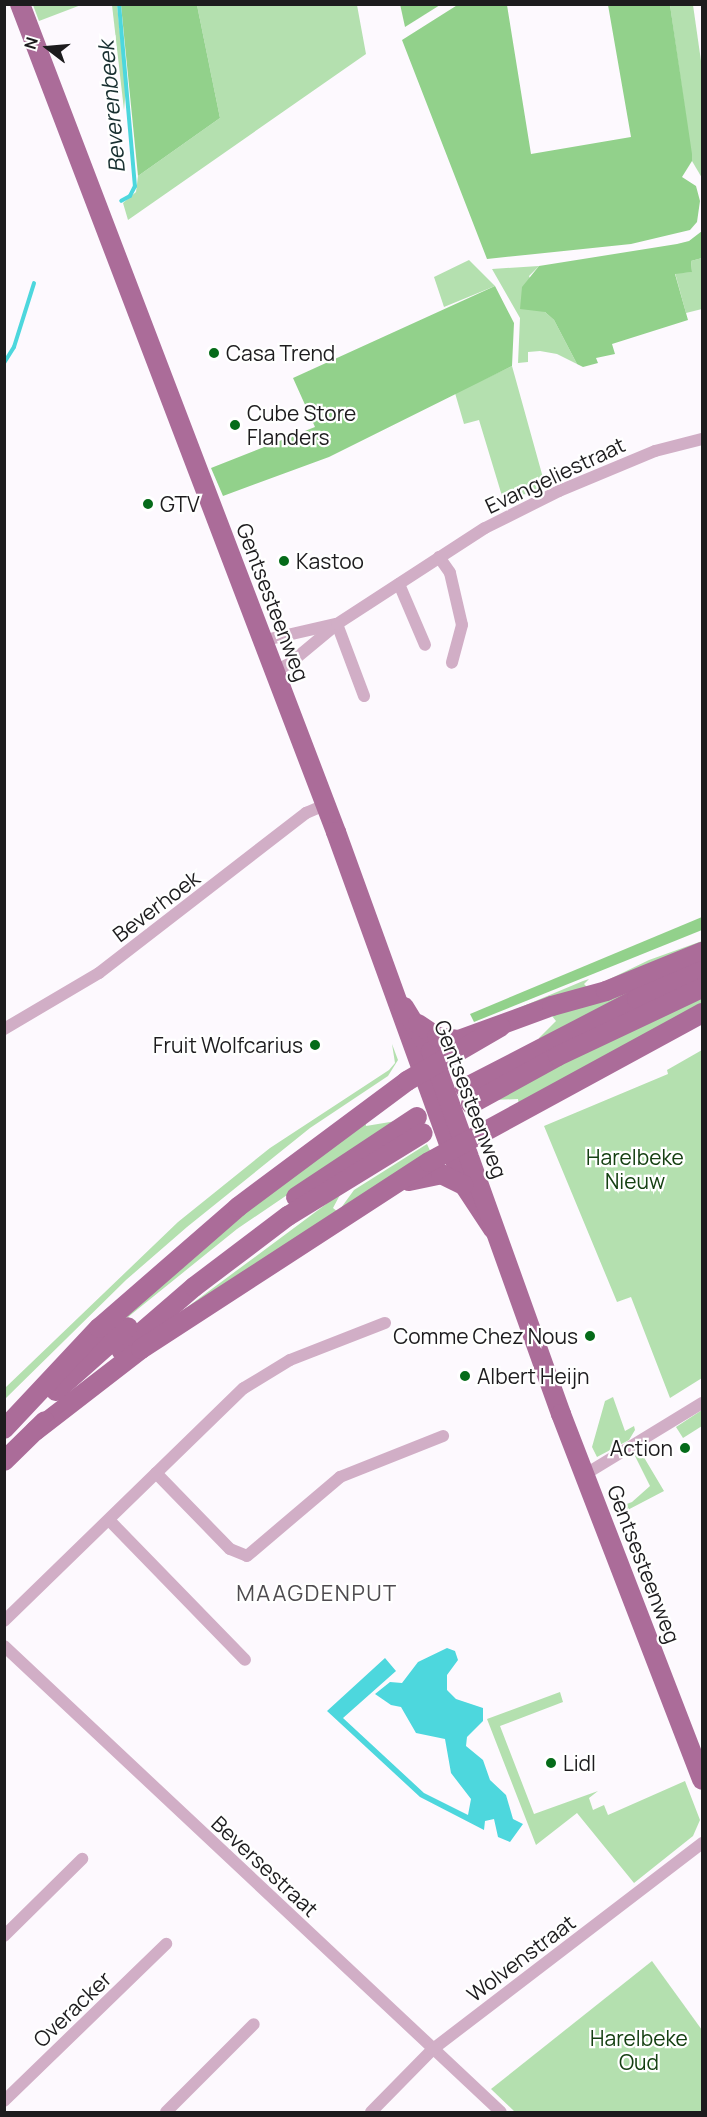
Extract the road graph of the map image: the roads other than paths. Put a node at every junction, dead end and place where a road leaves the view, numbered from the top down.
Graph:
1 (20, 4) edge
2 (702, 432) edge
3 (698, 440) edge
4 (439, 557) junction
5 (399, 584) junction
6 (337, 624) junction
7 (261, 641) junction
8 (425, 645) dead end
9 (452, 663) dead end
10 (273, 672) junction
11 (364, 696) dead end
12 (325, 805) junction
13 (702, 952) edge
14 (702, 971) edge
15 (702, 988) edge
16 (393, 994) junction
17 (702, 1013) edge
18 (416, 1022) junction
19 (500, 1027) junction
20 (4, 1029) edge
21 (428, 1068) junction
22 (457, 1147) junction
23 (464, 1185) junction
24 (393, 1188) junction
25 (492, 1228) junction
26 (385, 1323) dead end
27 (702, 1402) edge
28 (4, 1429) edge
29 (35, 1431) junction
30 (443, 1436) dead end
31 (4, 1440) edge
32 (4, 1461) edge
33 (156, 1473) junction
34 (584, 1474) junction
35 (109, 1520) junction
36 (4, 1621) edge
37 (4, 1646) edge
38 (245, 1660) dead end
39 (702, 1780) edge
40 (702, 1844) edge
41 (82, 1859) dead end
42 (4, 1936) edge
43 (166, 1944) dead end
44 (254, 2024) dead end
45 (433, 2049) junction
46 (4, 2101) edge
47 (166, 2112) edge
48 (371, 2112) edge
49 (501, 2112) edge

1 - 7 main road, Gentsesteenweg
2 - 3 street, Evangeliestraat
3 - 4 street, Evangeliestraat
4 - 5 street, Evangeliestraat
4 - 9 street
5 - 6 street, Evangeliestraat
5 - 8 street
6 - 7 street, Evangeliestraat
6 - 10 street, Evangeliestraat
6 - 11 street
7 - 10 main road, Gentsesteenweg
10 - 12 main road, Gentsesteenweg
12 - 16 main road, Gentsesteenweg
12 - 20 street, Beverhoek
13 - 19 main road
14 - 15 main road
16 - 18 main road, Gentsesteenweg
16 - 21 main road, Gentsesteenweg
17 - 22 main road
18 - 19 main road
18 - 21 main road, Gentsesteenweg
19 - 21 main road
21 - 22 main road, Gentsesteenweg
21 - 28 main road
22 - 23 main road, Gentsesteenweg
22 - 24 main road
22 - 25 main road, Gentsesteenweg
23 - 24 main road
23 - 25 main road, Gentsesteenweg
24 - 29 main road
25 - 34 main road, Gentsesteenweg
26 - 33 street
27 - 34 street
29 - 31 main road
29 - 32 main road
30 - 33 street
33 - 35 street
34 - 39 main road, Gentsesteenweg
35 - 36 street
35 - 38 street
37 - 45 street, Beversestraat
40 - 45 street, Wolvenstraat
41 - 42 street
43 - 46 street, Overacker
44 - 47 street
45 - 48 street, Wolvenstraat
45 - 49 street, Beversestraat

